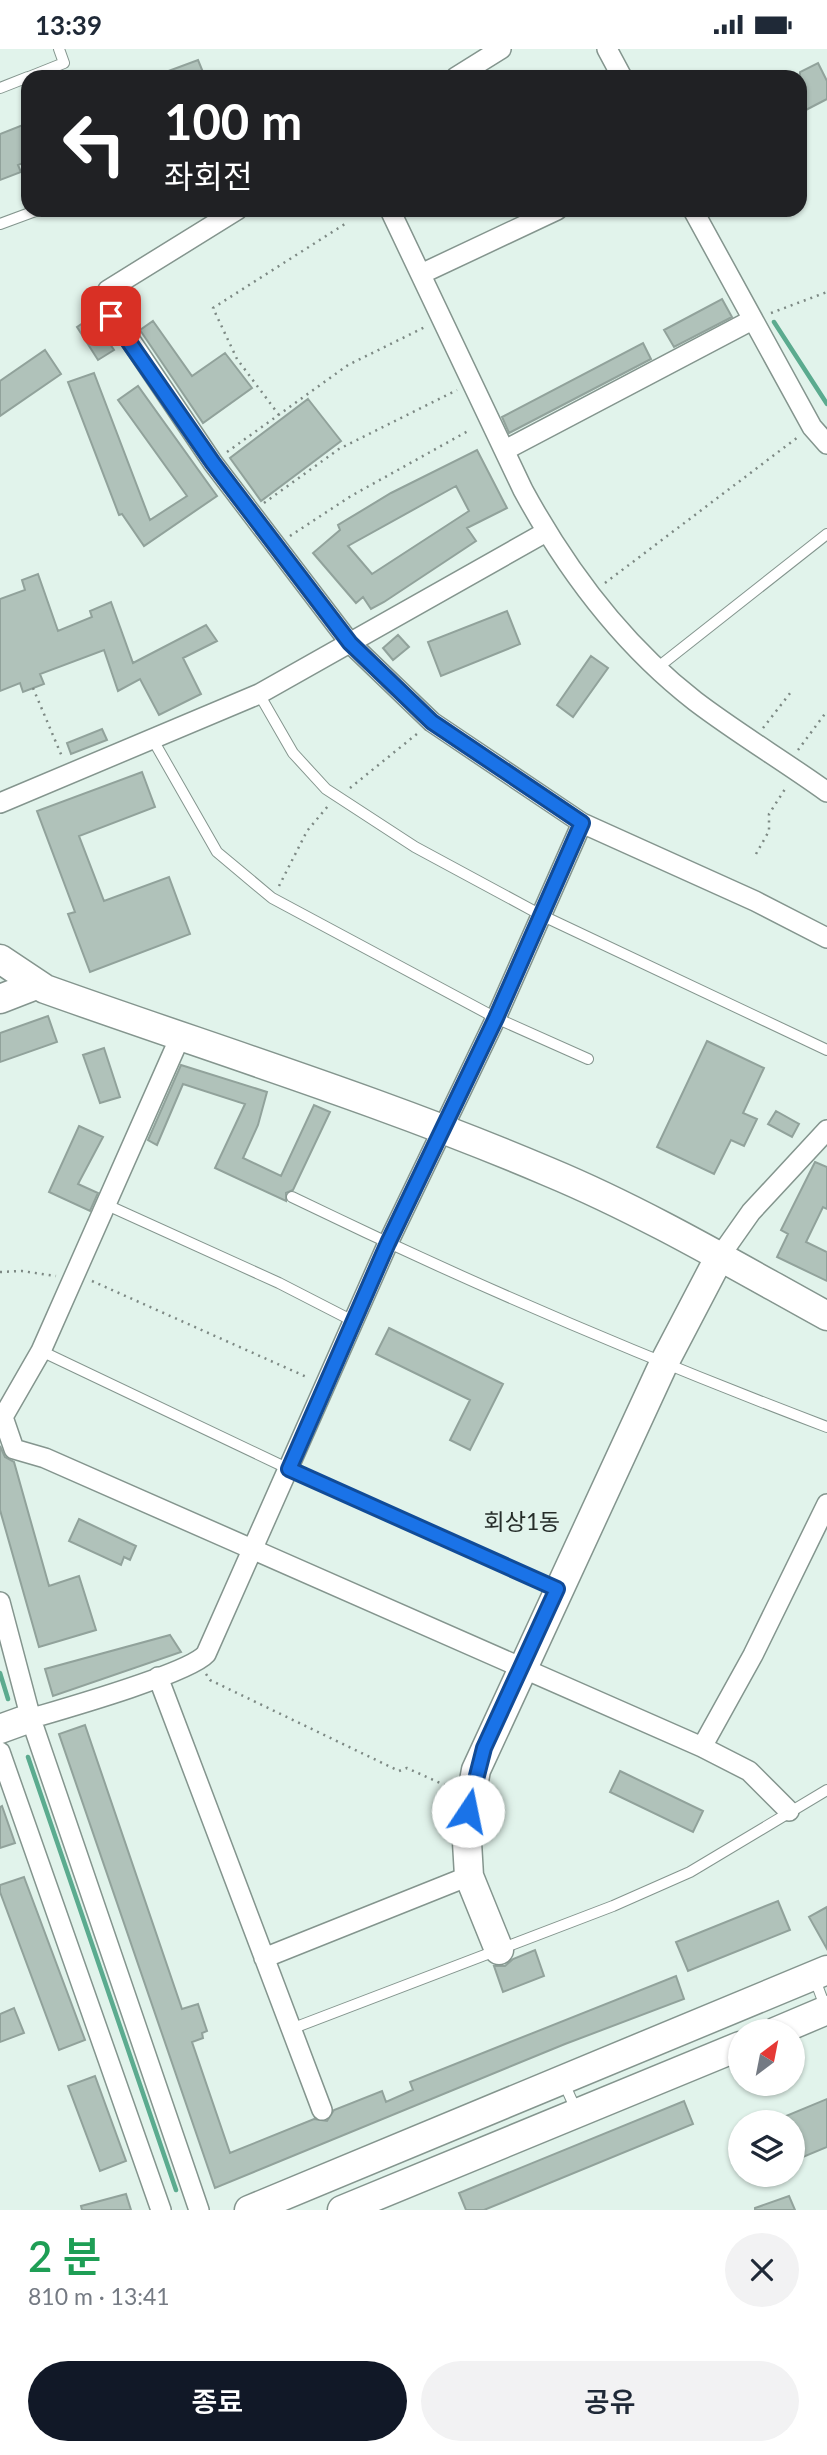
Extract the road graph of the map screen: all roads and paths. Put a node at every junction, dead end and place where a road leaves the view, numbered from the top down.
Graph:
1 (59, 49) edge
2 (501, 49) edge
3 (607, 49) edge
4 (46, 70) edge
5 (467, 70) edge
6 (618, 70) edge
7 (21, 80) edge
8 (0, 88) edge
9 (21, 217) edge
10 (226, 217) edge
11 (393, 217) edge
12 (542, 217) edge
13 (697, 217) edge
14 (348, 222) dead end
15 (0, 225) edge
16 (421, 274) junction
17 (827, 292) edge
18 (440, 320) junction
19 (752, 320) junction
20 (472, 382) junction
21 (279, 415) junction
22 (812, 427) junction
23 (468, 431) dead end
24 (827, 443) edge
25 (505, 450) junction
26 (213, 463) junction
27 (251, 513) junction
28 (546, 532) junction
29 (827, 534) edge
30 (276, 546) junction
31 (591, 593) junction
32 (350, 643) junction
33 (657, 668) junction
34 (33, 688) dead end
35 (791, 692) dead end
36 (259, 694) junction
37 (827, 711) edge
38 (153, 740) junction
39 (754, 741) junction
40 (792, 767) junction
41 (69, 775) junction
42 (827, 792) edge
43 (0, 803) edge
44 (582, 823) junction
45 (756, 854) dead end
46 (541, 915) junction
47 (827, 938) edge
48 (0, 959) edge
49 (36, 985) junction
50 (0, 999) edge
51 (496, 1018) junction
52 (180, 1037) junction
53 (827, 1050) edge
54 (588, 1059) dead end
55 (442, 1128) junction
56 (827, 1130) edge
57 (292, 1197) dead end
58 (107, 1205) junction
59 (388, 1243) junction
60 (720, 1256) junction
61 (0, 1272) edge
62 (74, 1278) junction
63 (827, 1316) edge
64 (354, 1321) junction
65 (41, 1351) junction
66 (663, 1365) junction
67 (327, 1386) junction
68 (827, 1427) edge
69 (289, 1469) junction
70 (827, 1504) edge
71 (255, 1548) junction
72 (557, 1589) junction
73 (0, 1602) edge
74 (199, 1662) junction
75 (523, 1666) junction
76 (158, 1677) junction
77 (18, 1723) edge
78 (702, 1747) junction
79 (0, 1752) edge
80 (827, 1790) edge
81 (470, 1796) junction
82 (789, 1811) junction
83 (469, 1875) junction
84 (499, 1950) junction
85 (264, 1958) junction
86 (820, 1973) edge
87 (827, 2011) edge
88 (805, 2020) edge
89 (291, 2029) junction
90 (728, 2051) edge
91 (563, 2080) junction
92 (322, 2111) dead end
93 (578, 2113) junction
94 (161, 2210) edge
95 (199, 2210) edge
96 (249, 2210) edge
97 (342, 2210) edge

1 - 4 lane
2 - 5 street
3 - 6 street
7 - 8 lane
9 - 15 lane
10 - 26 street
11 - 16 street
12 - 16 street
13 - 19 street
14 - 21 path
16 - 18 street
17 - 19 path
18 - 20 street
18 - 21 path
19 - 22 street
19 - 25 street
20 - 25 street
20 - 27 path
21 - 26 path
22 - 24 street
22 - 31 path
23 - 30 path
25 - 28 street
26 - 27 street
27 - 30 street
28 - 31 street
28 - 32 street
29 - 33 lane
30 - 32 street
31 - 33 street
32 - 36 street
32 - 44 street
33 - 39 street
34 - 41 path
35 - 39 path
36 - 38 street
36 - 46 lane
37 - 40 path
38 - 41 street
38 - 51 lane
39 - 40 street
40 - 42 street
40 - 45 path
41 - 43 street
44 - 46 street
44 - 47 street
46 - 51 street
46 - 53 lane
48 - 49 street
49 - 50 street
49 - 52 street
51 - 54 lane
51 - 55 street
52 - 55 street
52 - 58 street
55 - 59 street
55 - 60 street
56 - 60 street
57 - 59 lane
58 - 62 street
58 - 64 lane
59 - 64 street
59 - 66 lane
60 - 63 street
60 - 66 street
61 - 62 path
62 - 65 street
62 - 67 path
64 - 67 street
65 - 69 lane
65 - 71 street
66 - 68 lane
66 - 72 street
67 - 69 street
69 - 71 street
69 - 72 lane
70 - 78 street
71 - 74 street
71 - 75 street
72 - 75 street
73 - 77 street
74 - 76 street
74 - 81 path
75 - 78 street
75 - 81 street
76 - 77 street
76 - 85 street
77 - 95 street
78 - 82 street
79 - 94 street
80 - 82 lane
81 - 83 street
82 - 84 lane
83 - 84 street
83 - 85 street
84 - 89 lane
85 - 89 street
86 - 87 lane
86 - 91 street
87 - 88 street
89 - 92 street
90 - 93 street
91 - 93 lane
91 - 96 street
93 - 97 street

